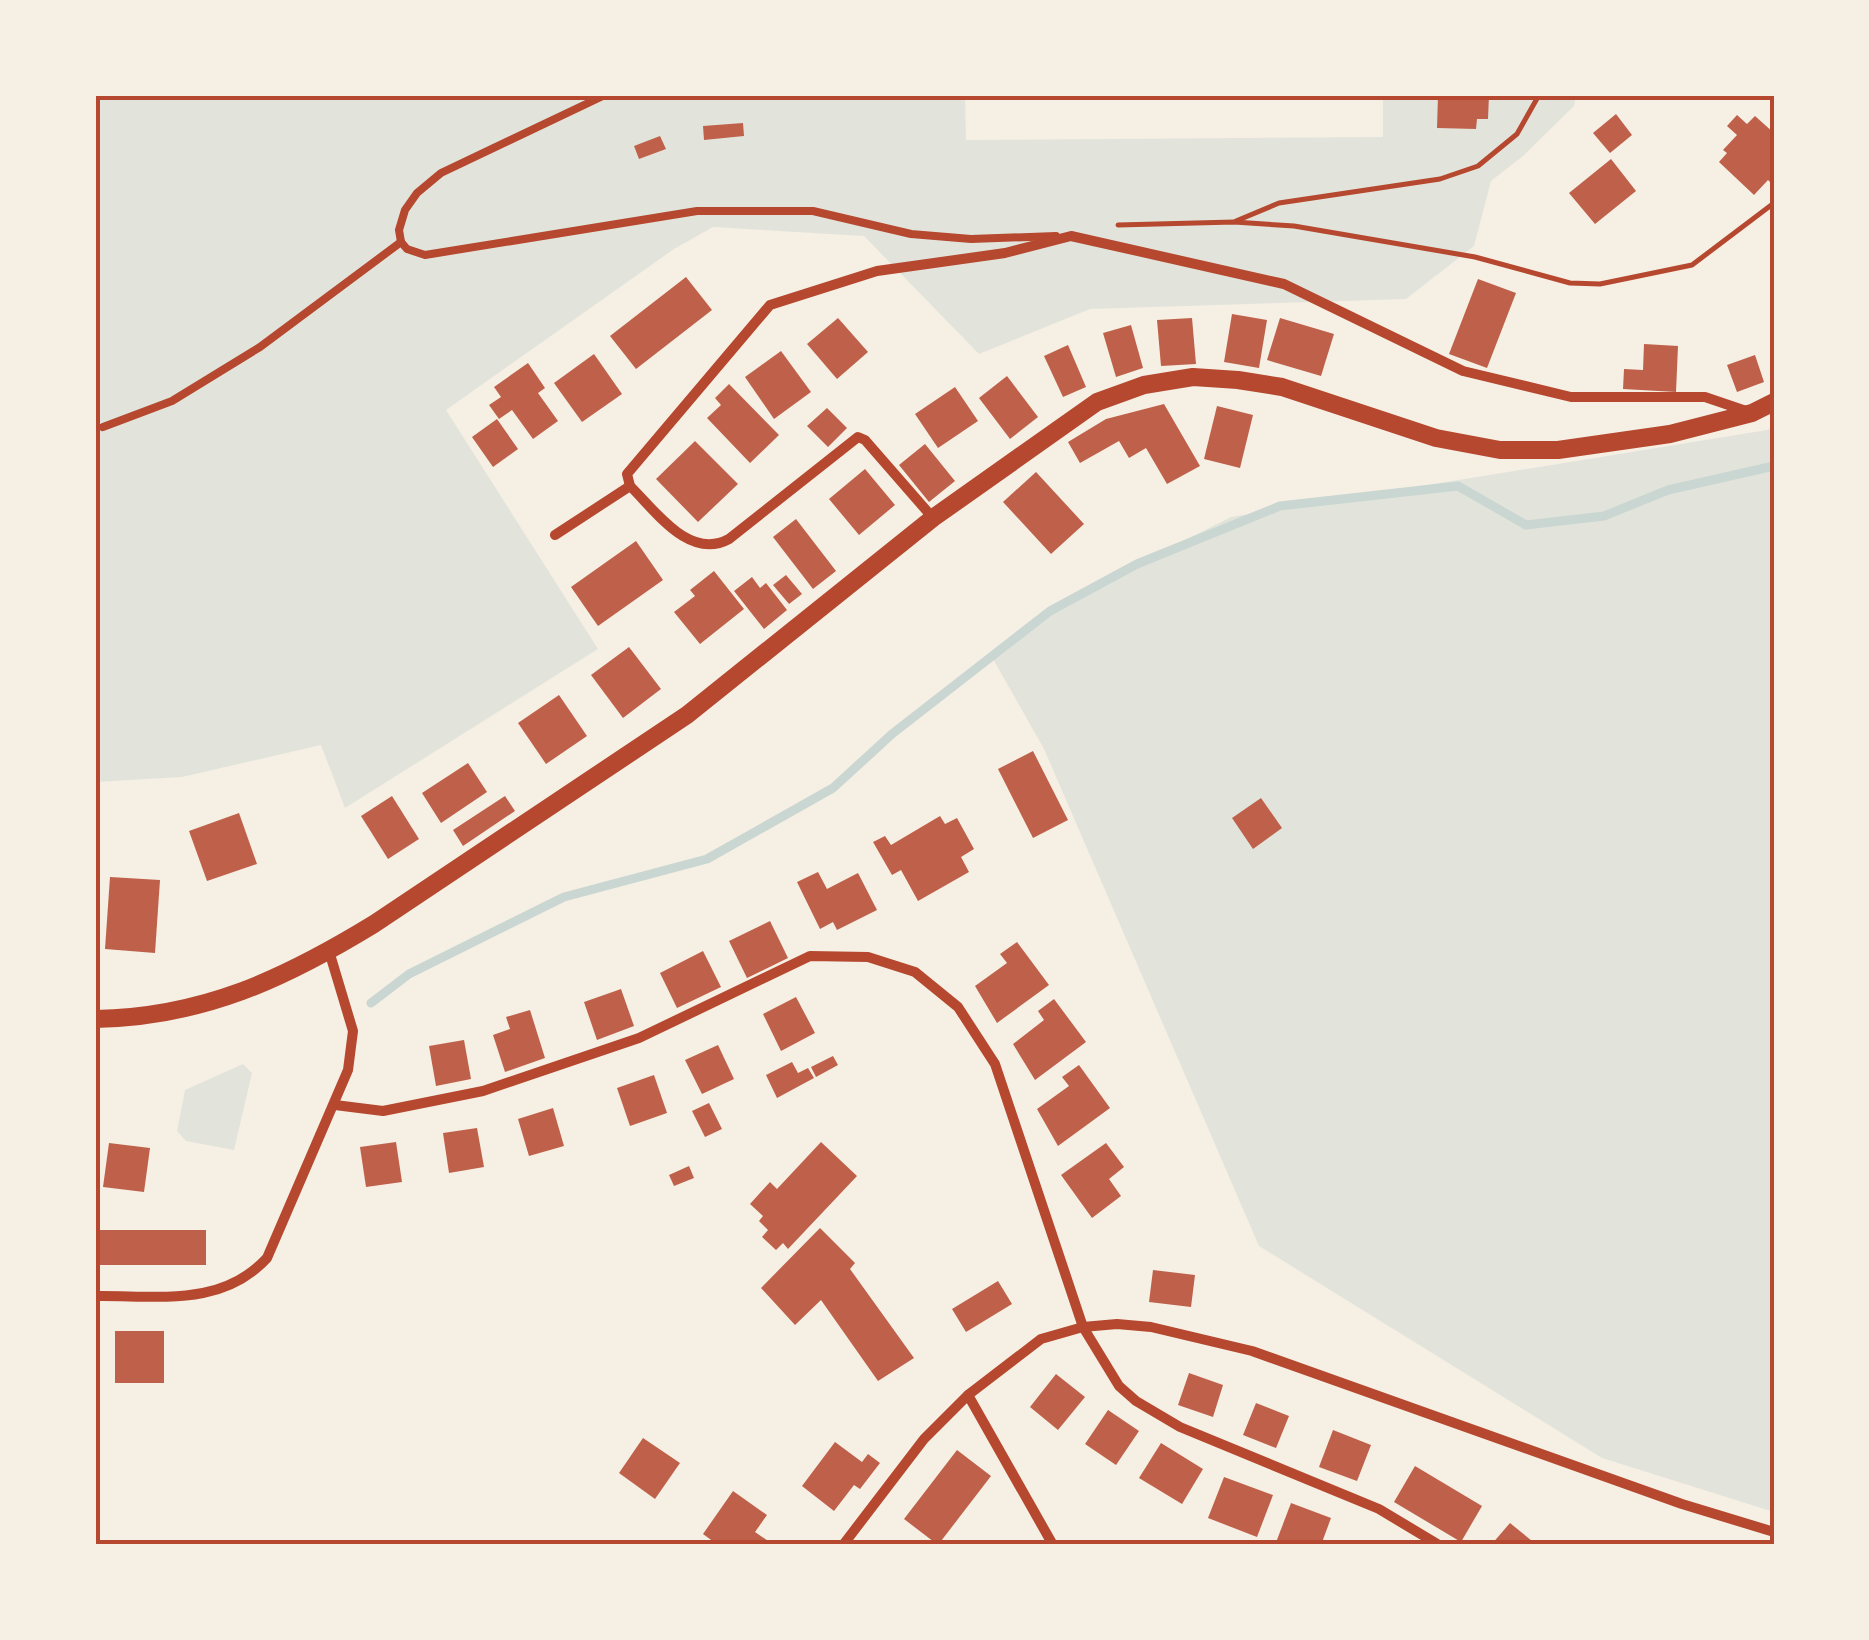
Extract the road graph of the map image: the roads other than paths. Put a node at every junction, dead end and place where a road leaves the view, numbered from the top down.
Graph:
1 (605, 95) edge
2 (1071, 236) junction
3 (401, 242) junction
4 (1774, 402) edge
5 (1752, 413) junction
6 (103, 427) dead end
7 (630, 486) junction
8 (933, 518) junction
9 (554, 535) dead end
10 (329, 951) junction
11 (95, 1019) edge
12 (335, 1106) junction
13 (95, 1296) edge
14 (1083, 1326) junction
15 (968, 1395) junction
16 (1774, 1532) edge
17 (844, 1545) edge
18 (1054, 1545) edge
19 (1439, 1545) edge

1 - 3 lane
2 - 3 lane
2 - 5 street
2 - 7 street
3 - 6 lane
4 - 5 street
5 - 8 street
7 - 8 street
7 - 9 street
8 - 10 street
10 - 11 street
10 - 12 street
12 - 13 street
12 - 14 street
14 - 15 street
14 - 16 street
14 - 19 street
15 - 17 street
15 - 18 street

